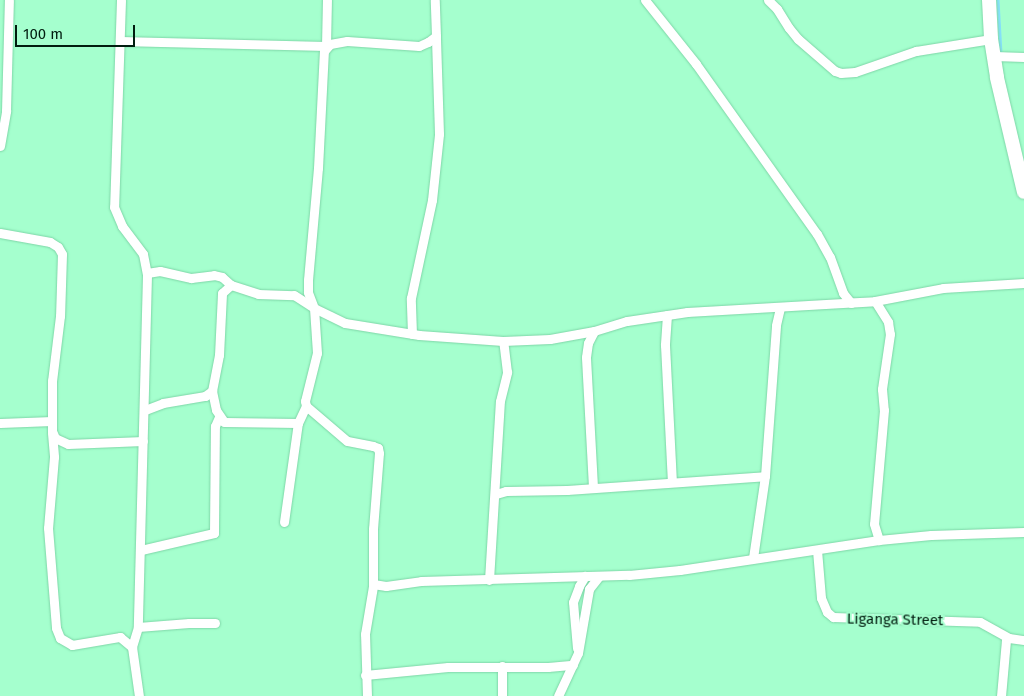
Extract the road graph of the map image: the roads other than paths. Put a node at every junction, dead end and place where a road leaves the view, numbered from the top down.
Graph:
1 (9, 0) edge
2 (120, 0) edge
3 (327, 0) edge
4 (435, 0) edge
5 (645, 0) edge
6 (768, 0) edge
7 (989, 0) edge
8 (436, 36) junction
9 (991, 39) junction
10 (120, 40) junction
11 (326, 46) junction
12 (994, 56) junction
13 (1024, 57) edge
14 (0, 146) edge
15 (1020, 159) edge
16 (1024, 192) edge
17 (0, 233) edge
18 (147, 273) junction
19 (308, 280) junction
20 (1024, 283) edge
21 (231, 285) junction
22 (294, 296) junction
23 (875, 302) junction
24 (851, 303) junction
25 (780, 307) junction
26 (314, 308) junction
27 (667, 315) junction
28 (594, 331) junction
29 (412, 334) junction
30 (503, 341) junction
31 (212, 392) junction
32 (306, 406) junction
33 (145, 410) junction
34 (219, 417) junction
35 (52, 421) junction
36 (0, 422) edge
37 (298, 423) junction
38 (52, 431) junction
39 (143, 441) junction
40 (64, 444) junction
41 (54, 457) junction
42 (765, 476) junction
43 (672, 481) junction
44 (593, 487) junction
45 (496, 494) junction
46 (284, 522) dead end
47 (1024, 532) edge
48 (879, 540) junction
49 (141, 550) junction
50 (817, 550) junction
51 (752, 558) junction
52 (586, 576) junction
53 (600, 576) junction
54 (489, 580) junction
55 (373, 584) junction
56 (215, 623) dead end
57 (138, 627) junction
58 (1006, 640) dead end
59 (1024, 640) edge
60 (132, 646) junction
61 (578, 653) junction
62 (573, 664) junction
63 (502, 666) junction
64 (365, 675) junction
65 (139, 696) edge
66 (366, 696) edge
67 (502, 696) edge
68 (558, 696) edge
69 (1001, 696) edge

1 - 14 street
2 - 10 street
3 - 11 street
4 - 8 street
5 - 24 street
6 - 9 street
7 - 9 main road
8 - 11 street
8 - 29 street
9 - 12 main road
10 - 11 street
10 - 18 street
11 - 19 street
12 - 13 street
12 - 15 main road
15 - 16 main road
17 - 35 street
18 - 21 street
18 - 33 street
19 - 22 street
19 - 26 street
20 - 23 street
21 - 22 street
21 - 31 street
22 - 26 street
23 - 24 street
23 - 48 street
24 - 25 street
25 - 27 street
25 - 42 street
26 - 29 street
26 - 32 street
27 - 28 street
27 - 43 street
28 - 30 street
28 - 44 street
29 - 30 street
30 - 45 street
31 - 33 street
31 - 34 street
32 - 37 street
32 - 55 street
33 - 39 street
34 - 37 street
34 - 49 street
35 - 36 street
35 - 38 street
37 - 46 street
38 - 40 street
38 - 41 street
39 - 40 street
39 - 49 street
40 - 41 street
41 - 60 street
42 - 43 street
42 - 51 street
43 - 44 street
44 - 45 street
45 - 54 street
47 - 48 street
48 - 50 street
49 - 57 street
50 - 51 street
50 - 59 street, Liganga Street
51 - 53 street
52 - 53 street
52 - 54 street
52 - 61 street
53 - 61 street
54 - 55 street
55 - 64 street
56 - 57 street
57 - 60 street
58 - 69 street
60 - 65 street
61 - 62 street
62 - 63 street
62 - 68 street
63 - 64 street
63 - 67 street
64 - 66 street

